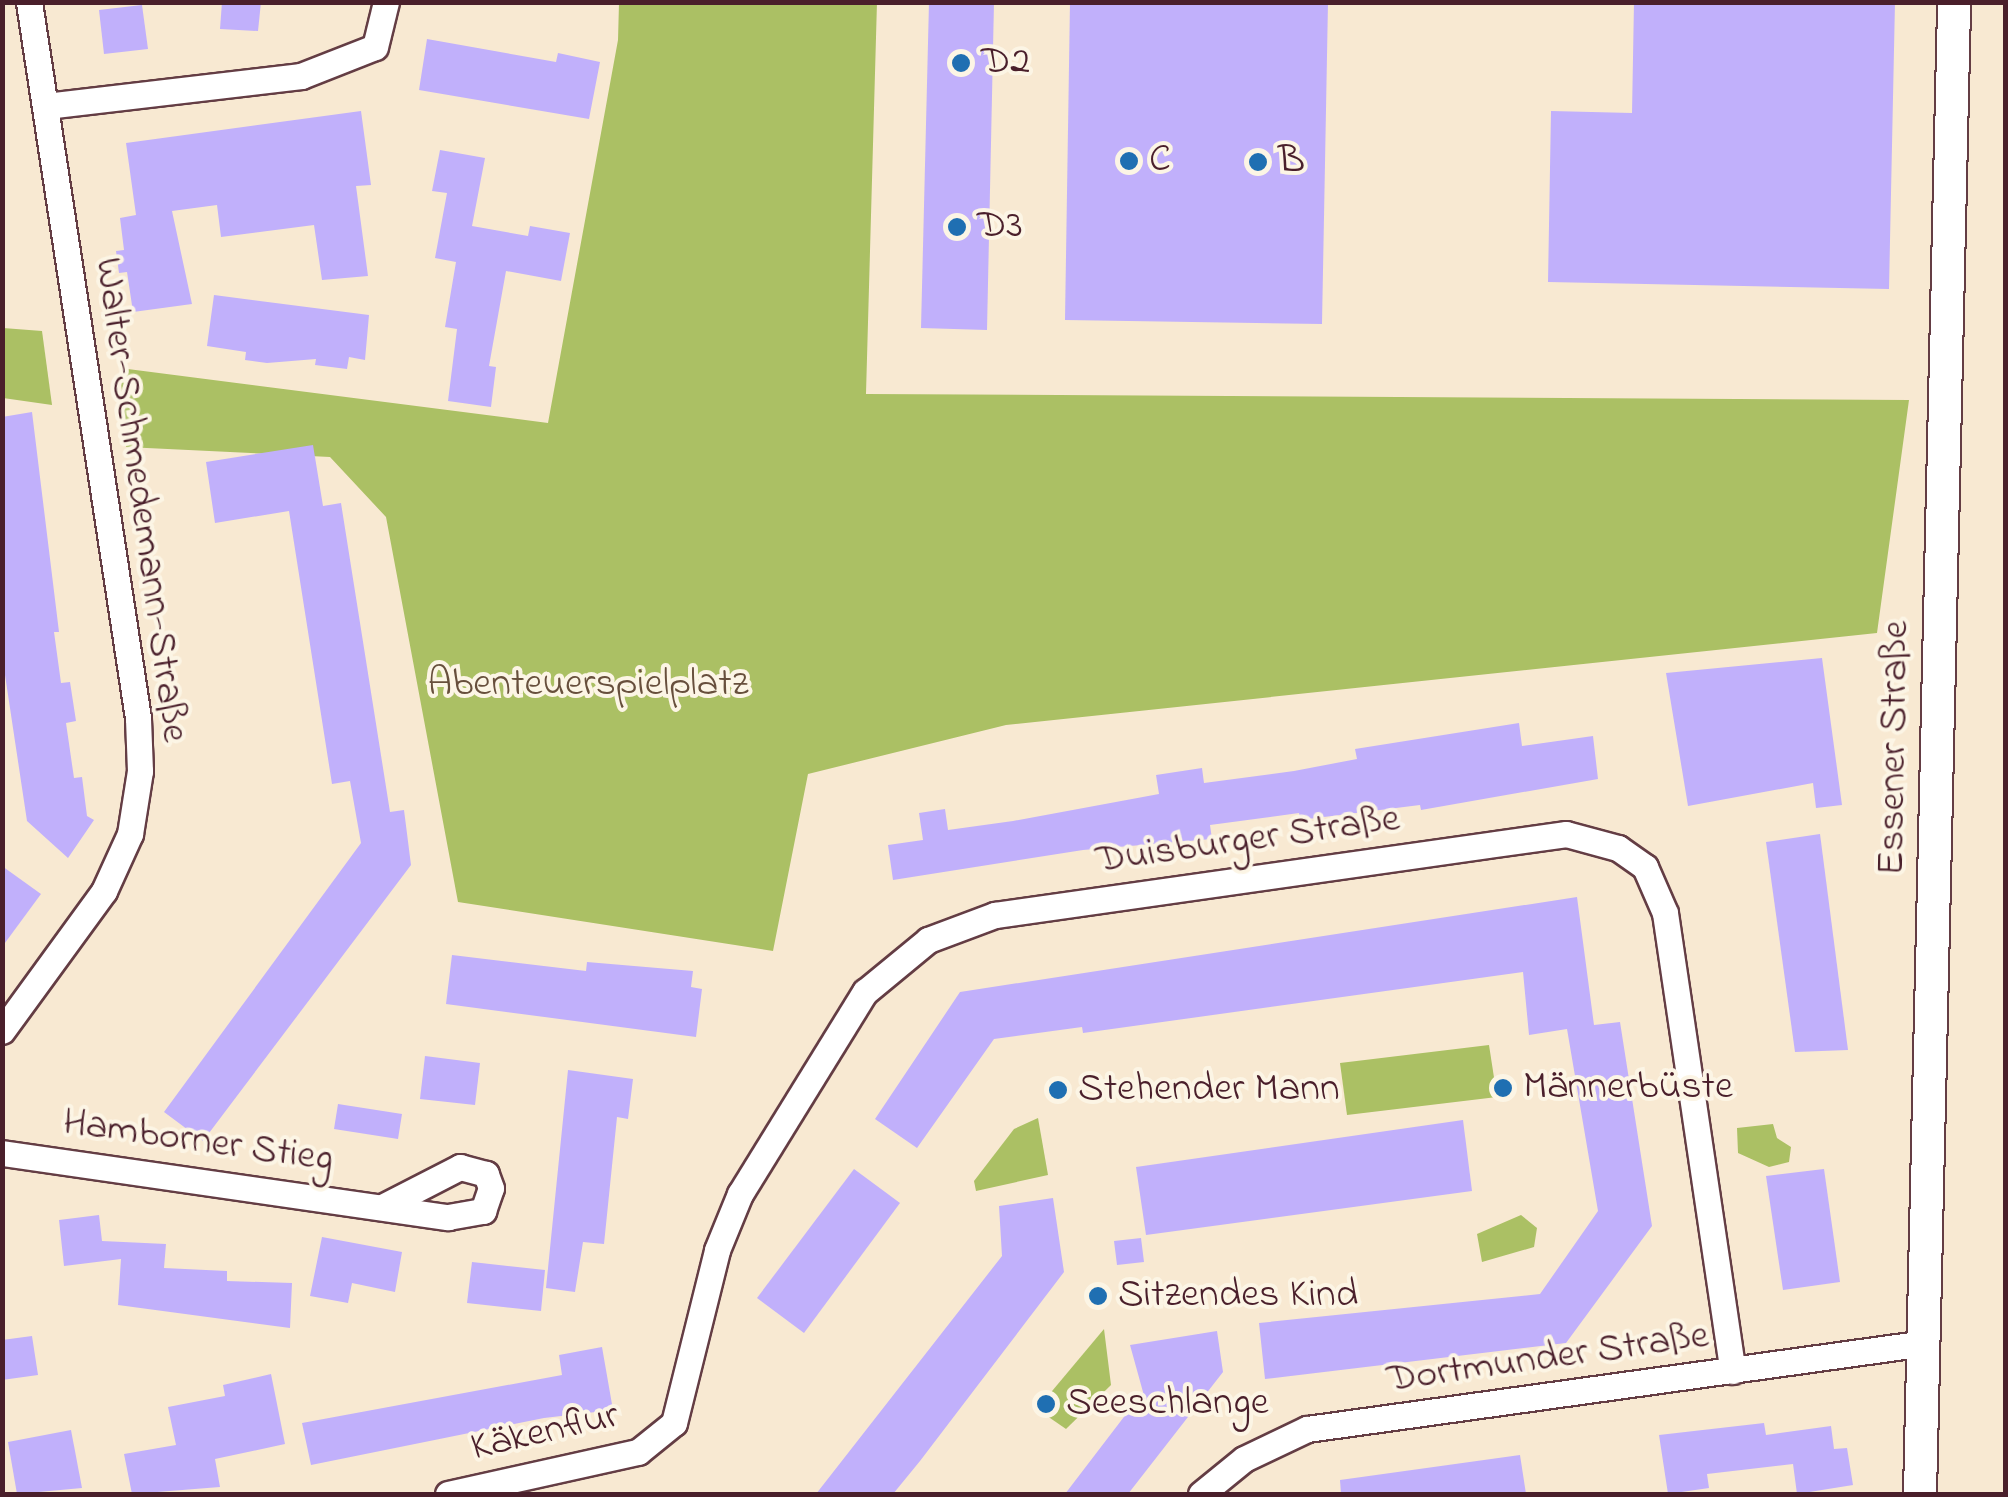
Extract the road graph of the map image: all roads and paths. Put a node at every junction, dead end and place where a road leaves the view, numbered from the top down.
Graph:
1 (29, 2) edge
2 (386, 2) edge
3 (1954, 2) edge
4 (46, 106) junction
5 (2, 1031) edge
6 (2, 1153) edge
7 (384, 1206) dead end
8 (1925, 1344) junction
9 (1733, 1371) junction
10 (657, 1440) joint
11 (448, 1494) edge
12 (1201, 1494) edge
13 (1920, 1494) edge

1 - 4 street, Walter-Schmedemann-Straße
2 - 4 street
3 - 8 street, Essener Straße
4 - 5 street, Walter-Schmedemann-Straße
6 - 7 street, Hamborner Stieg
8 - 9 street, Dortmunder Straße
8 - 13 street, Essener Straße
9 - 10 street, Duisburger Straße
9 - 12 street, Dortmunder Straße
10 - 11 street, Käkenflur

